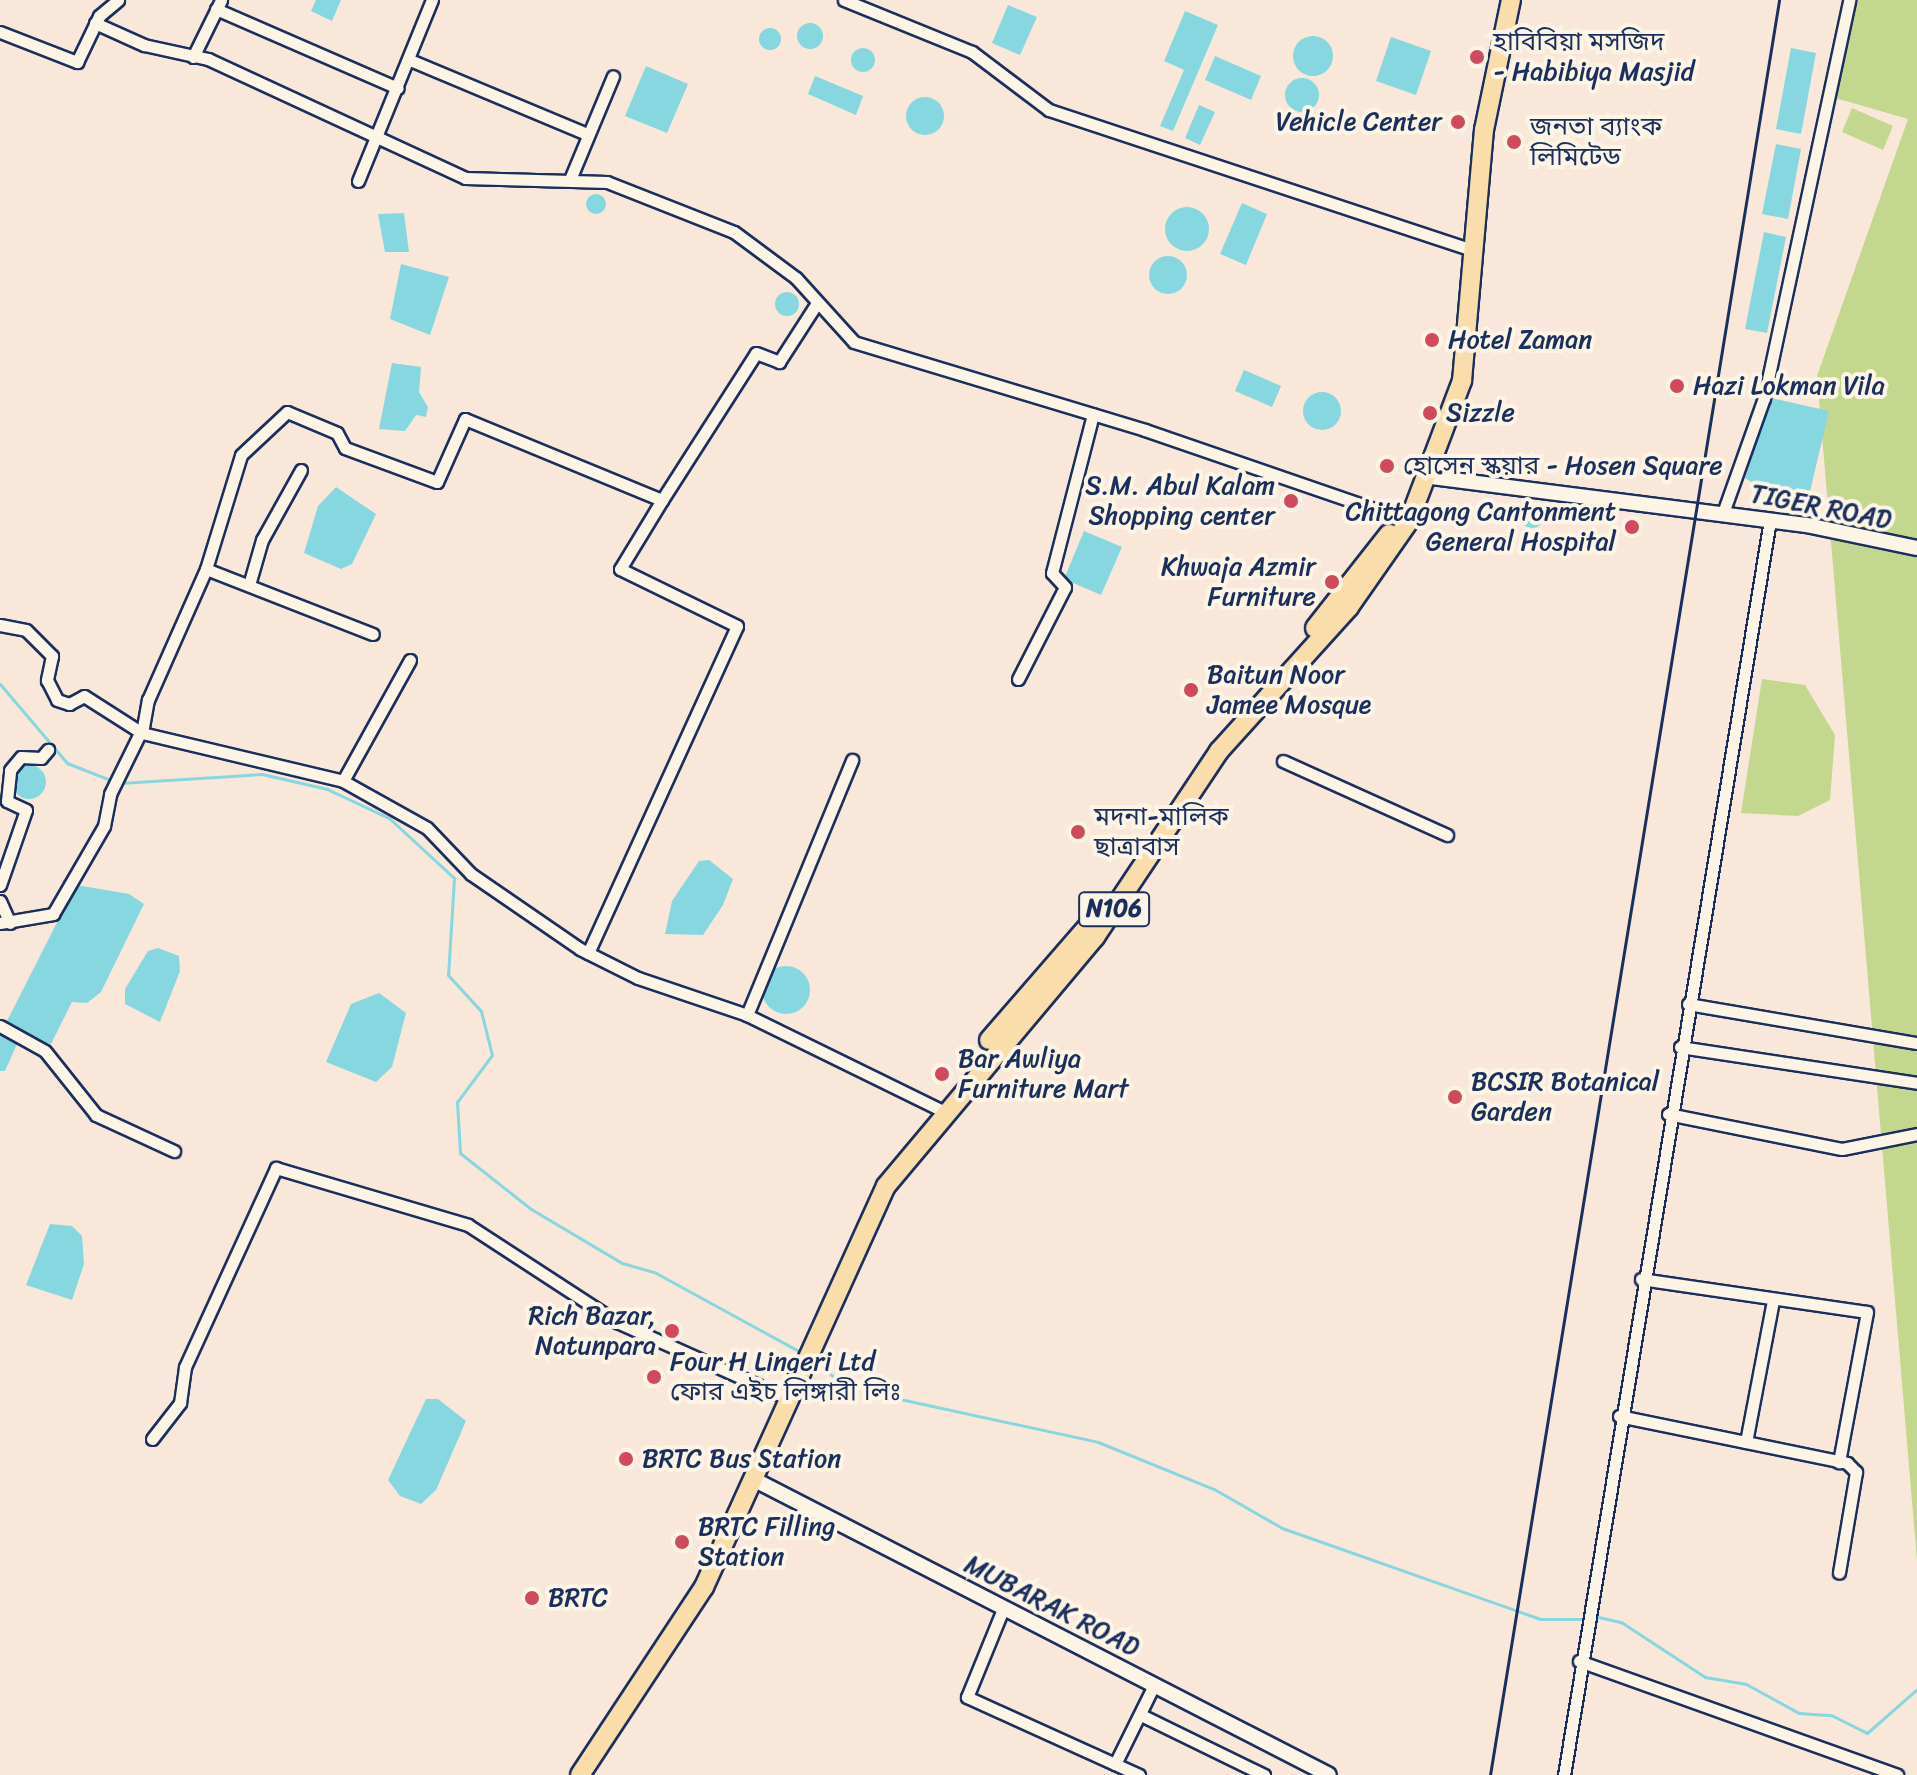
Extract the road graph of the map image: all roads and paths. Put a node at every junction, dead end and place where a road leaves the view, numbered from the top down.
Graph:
1 (118, 0) edge
2 (432, 0) edge
3 (844, 0) edge
4 (1501, 0) edge
5 (1511, 0) edge
6 (1849, 0) edge
7 (218, 4) edge
8 (95, 23) junction
9 (0, 32) edge
10 (193, 57) junction
11 (410, 60) junction
12 (613, 76) dead end
13 (398, 88) junction
14 (587, 134) junction
15 (375, 140) junction
16 (571, 177) junction
17 (358, 181) dead end
18 (1465, 249) junction
19 (817, 303) junction
20 (1093, 414) junction
21 (301, 470) dead end
22 (1431, 477) junction
23 (662, 500) junction
24 (1723, 513) junction
25 (1406, 519) junction
26 (1770, 520) junction
27 (1917, 548) edge
28 (206, 569) junction
29 (249, 585) junction
30 (0, 625) edge
31 (373, 634) dead end
32 (410, 660) dead end
33 (1018, 679) dead end
34 (141, 733) junction
35 (48, 750) dead end
36 (852, 760) dead end
37 (1283, 761) dead end
38 (343, 781) junction
39 (1447, 835) dead end
40 (0, 885) edge
41 (0, 901) edge
42 (5, 923) edge
43 (588, 953) junction
44 (1688, 1004) junction
45 (747, 1015) junction
46 (0, 1026) edge
47 (1917, 1043) edge
48 (1680, 1047) junction
49 (1917, 1083) edge
50 (938, 1109) junction
51 (1668, 1114) junction
52 (1917, 1134) edge
53 (174, 1151) dead end
54 (1641, 1279) junction
55 (1773, 1301) junction
56 (788, 1398) junction
57 (1619, 1416) junction
58 (152, 1439) dead end
59 (1746, 1442) junction
60 (1839, 1462) junction
61 (755, 1480) junction
62 (1839, 1573) dead end
63 (1003, 1609) junction
64 (1579, 1661) junction
65 (1154, 1685) junction
66 (1141, 1715) junction
67 (1115, 1764) junction
68 (568, 1775) edge
69 (580, 1775) edge
70 (1139, 1775) edge
71 (1264, 1775) edge
72 (1329, 1775) edge
73 (1564, 1775) edge
74 (1897, 1775) edge

1 - 8 street
2 - 11 street
3 - 18 street
4 - 18 highway, N106
5 - 18 highway, N106
6 - 24 street
7 - 10 street
7 - 13 street
8 - 9 street
8 - 10 street
10 - 15 street
11 - 13 street
11 - 14 street
12 - 14 street
13 - 15 street
14 - 16 street
15 - 16 street
15 - 17 street
16 - 19 street
18 - 22 highway, N106
18 - 25 highway, N106
19 - 20 street
19 - 23 street
20 - 25 street
20 - 33 street
21 - 29 street
22 - 24 street, TIGER ROAD
22 - 25 highway, N106
23 - 28 street
23 - 43 street
24 - 26 street, TIGER ROAD
25 - 50 highway, N106
26 - 27 street, TIGER ROAD
26 - 44 street
28 - 29 street
28 - 34 street
29 - 31 street
30 - 34 street
32 - 38 street
34 - 38 street
34 - 42 street
35 - 40 street
36 - 45 street
37 - 39 street
38 - 43 street
41 - 42 street
43 - 45 street
44 - 47 street
44 - 48 street
45 - 50 street
46 - 53 street
48 - 49 street
48 - 51 street
50 - 56 highway, N106
51 - 52 street
51 - 54 street
54 - 55 street
54 - 57 street
55 - 59 street
55 - 60 street
56 - 58 street
56 - 61 highway, N106
56 - 68 highway, N106
57 - 59 street
57 - 64 street
59 - 60 street
60 - 62 street
61 - 63 street, MUBARAK ROAD
61 - 69 highway, N106
63 - 65 street, MUBARAK ROAD
63 - 67 street
64 - 73 street
64 - 74 street
65 - 66 street
65 - 72 street, MUBARAK ROAD
66 - 67 street
66 - 71 street
67 - 70 street

